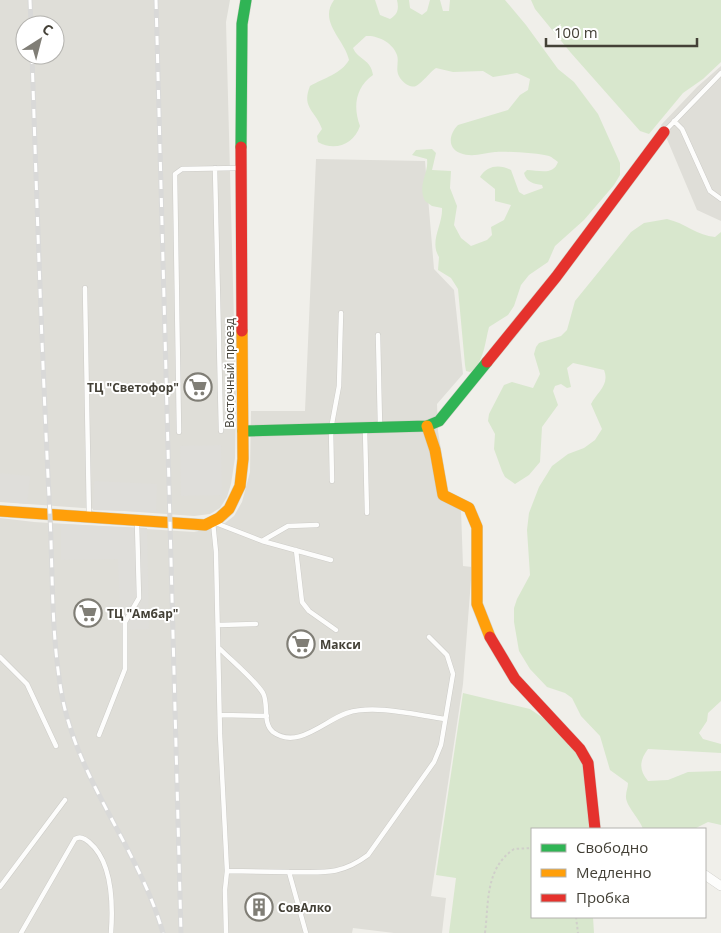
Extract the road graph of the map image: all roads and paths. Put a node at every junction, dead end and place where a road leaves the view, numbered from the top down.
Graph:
1 (246, 0) edge
2 (721, 73) edge
3 (674, 121) junction
4 (664, 132) joint
5 (216, 168) junction
6 (241, 168) junction
7 (721, 199) edge
8 (85, 288) dead end
9 (341, 313) dead end
10 (378, 335) dead end
11 (427, 426) junction
12 (365, 428) junction
13 (380, 428) junction
14 (331, 429) junction
15 (221, 431) dead end
16 (243, 431) junction
17 (179, 432) dead end
18 (332, 481) dead end
19 (0, 511) edge
20 (367, 513) dead end
21 (89, 518) junction
22 (137, 521) junction
23 (213, 522) junction
24 (317, 524) dead end
25 (262, 541) junction
26 (296, 550) junction
27 (331, 560) dead end
28 (256, 624) dead end
29 (219, 625) junction
30 (336, 630) dead end
31 (429, 637) dead end
32 (220, 649) junction
33 (0, 657) edge
34 (220, 715) junction
35 (267, 716) junction
36 (445, 719) junction
37 (99, 735) dead end
38 (56, 746) dead end
39 (65, 800) dead end
40 (595, 828) edge
41 (531, 848) edge
42 (227, 871) junction
43 (289, 872) junction
44 (706, 876) edge
45 (721, 886) edge
46 (0, 887) edge
47 (576, 918) edge
48 (21, 933) edge
49 (111, 933) edge
50 (226, 933) edge
51 (306, 933) edge
52 (485, 933) edge
53 (578, 933) edge

1 - 6 street, Восточный проезд
2 - 3 lane
3 - 4 lane
3 - 7 lane
4 - 11 street
5 - 6 lane
5 - 15 lane
5 - 17 lane
6 - 16 street, Восточный проезд
8 - 21 lane
9 - 14 lane
10 - 13 lane
11 - 13 street
11 - 40 street
12 - 13 street
12 - 14 street
12 - 20 lane
14 - 16 street
14 - 18 lane
16 - 23 street, Восточный проезд
19 - 21 street
21 - 22 street
22 - 23 street
22 - 37 lane
23 - 25 lane
23 - 29 lane
24 - 25 lane
25 - 26 lane
26 - 27 lane
26 - 30 lane
28 - 29 lane
29 - 32 lane
31 - 36 lane
32 - 34 lane
32 - 35 lane
33 - 38 lane
34 - 35 lane
34 - 42 lane
35 - 36 lane
36 - 43 lane
39 - 46 lane
41 - 52 path
42 - 43 lane
42 - 50 lane
43 - 51 lane
44 - 45 street
47 - 53 path
48 - 49 lane

